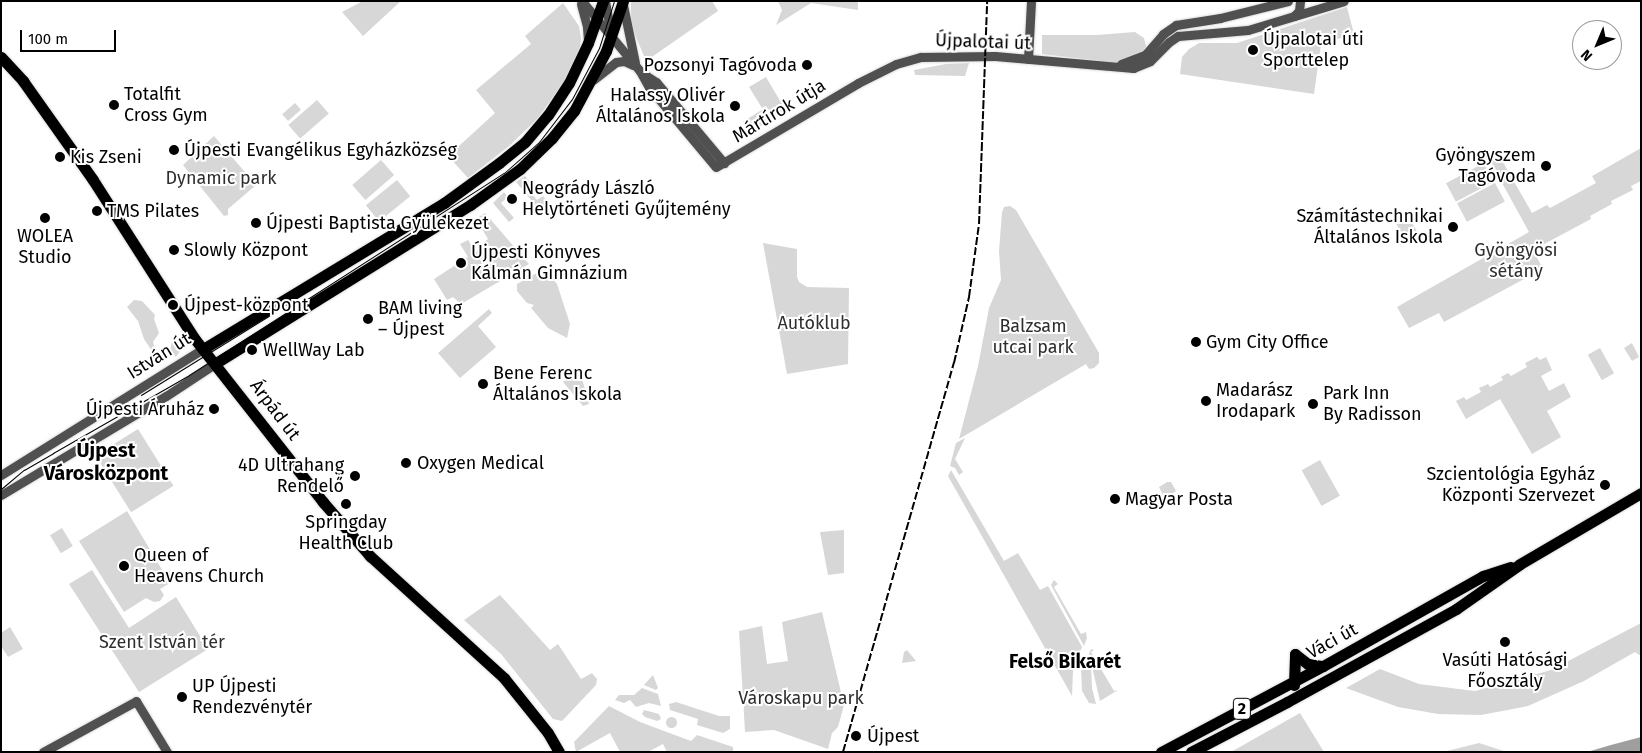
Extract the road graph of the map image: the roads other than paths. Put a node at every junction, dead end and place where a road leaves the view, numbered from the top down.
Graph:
1 (581, 1) edge
2 (604, 1) edge
3 (1031, 1) edge
4 (1288, 1) edge
5 (1301, 1) edge
6 (1344, 1) edge
7 (623, 2) edge
8 (1314, 10) junction
9 (1294, 17) junction
10 (597, 20) junction
11 (612, 38) junction
12 (588, 43) junction
13 (1, 57) edge
14 (1028, 59) junction
15 (1113, 65) junction
16 (638, 69) junction
17 (590, 83) junction
18 (858, 84) joint
19 (204, 349) junction
20 (216, 363) junction
21 (1, 475) edge
22 (1641, 493) edge
23 (1, 495) edge
24 (1520, 564) junction
25 (1323, 666) junction
26 (1296, 680) junction
27 (1326, 680) junction
28 (1287, 702) junction
29 (43, 752) edge
30 (167, 752) edge
31 (559, 752) edge
32 (1161, 752) edge
33 (1190, 752) edge

1 - 10 street
1 - 12 street
2 - 10 main road, István út
2 - 11 street
3 - 14 street
4 - 15 street
5 - 8 street
5 - 9 street
6 - 8 street, Újpalotai út
7 - 11 main road, István út
7 - 16 street
8 - 9 street, Újpalotai út
9 - 15 street, Újpalotai út
10 - 11 street
10 - 12 main road, István út
11 - 16 street
11 - 17 main road, István út
12 - 19 main road, István út
13 - 19 main road, Árpád út
14 - 15 street, Újpalotai út
14 - 18 street, Újpalotai út
16 - 17 street
16 - 18 street, Mártírok útja
17 - 20 main road, István út
19 - 20 main road, Árpád út
19 - 21 street, István út
20 - 23 street, István út
20 - 31 main road, Árpád út
22 - 24 main road, Váci út / 2
24 - 25 main road, Váci út / 2
24 - 27 main road, Váci út / 2
25 - 26 main road, Váci út / 2
25 - 26 main road
25 - 27 main road
26 - 28 main road
26 - 32 main road, Váci út / 2
27 - 28 main road, Váci út / 2
28 - 33 main road, Váci út / 2
29 - 30 street

